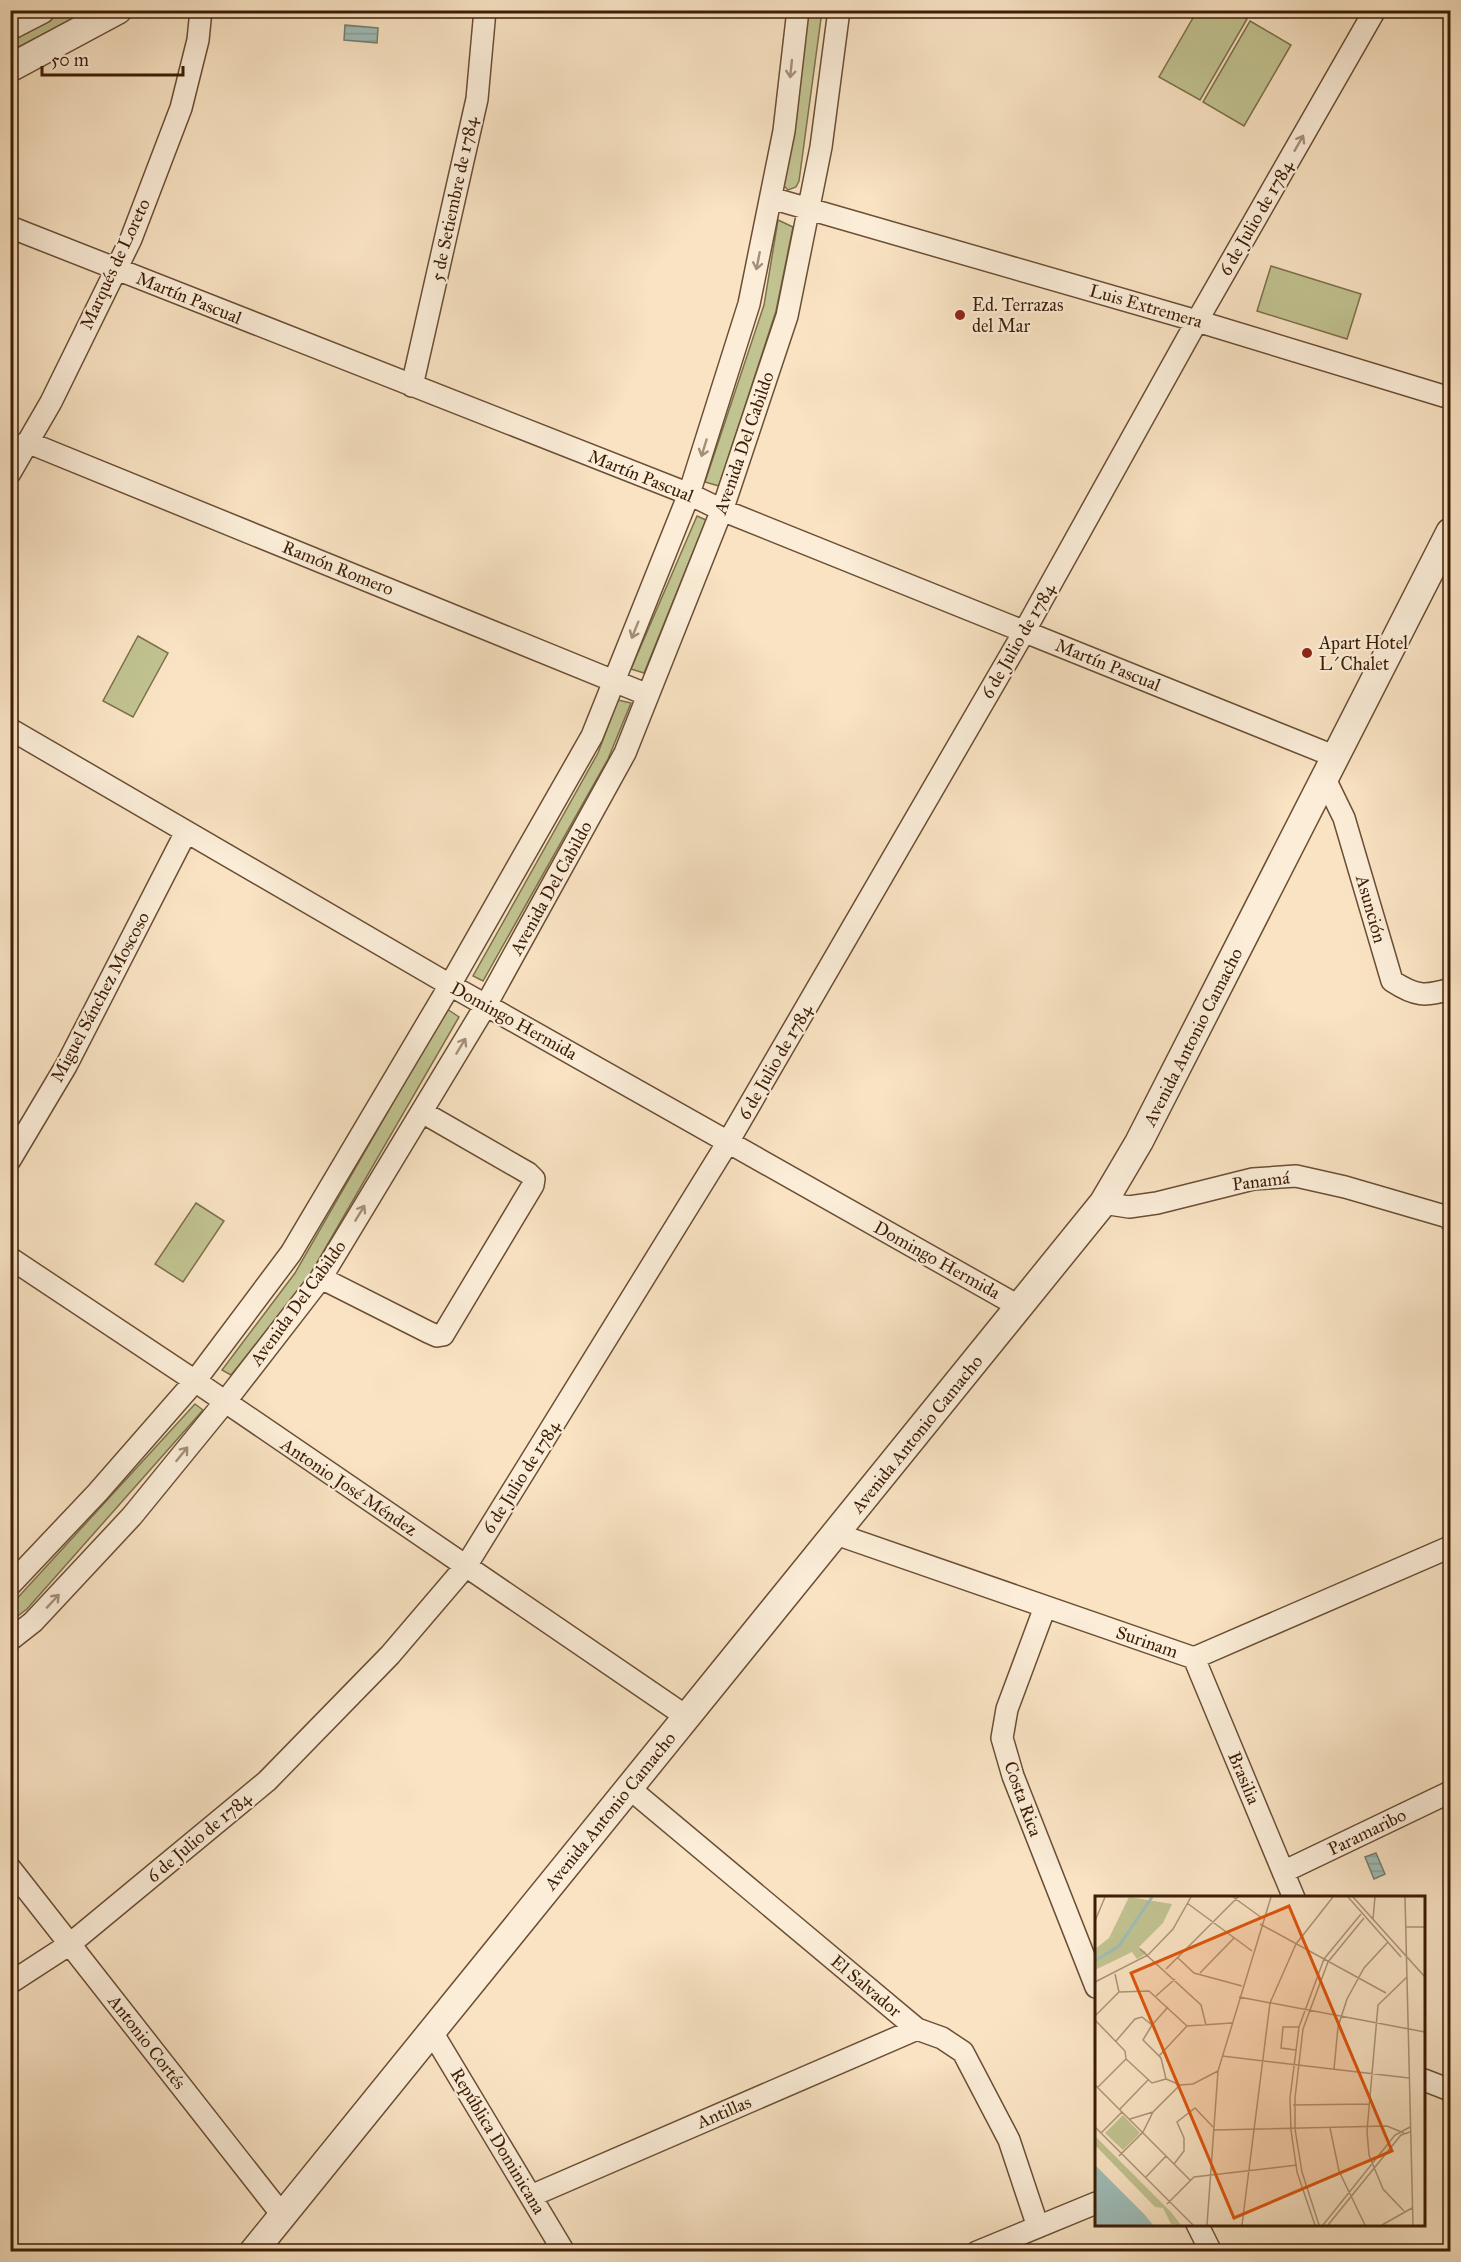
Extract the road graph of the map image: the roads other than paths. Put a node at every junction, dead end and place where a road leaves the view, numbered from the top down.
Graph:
1 (40, 10) edge
2 (118, 10) edge
3 (201, 10) edge
4 (484, 10) edge
5 (798, 10) edge
6 (839, 10) edge
7 (1375, 10) edge
8 (10, 26) edge
9 (10, 68) edge
10 (771, 198) junction
11 (809, 208) junction
12 (10, 227) edge
13 (117, 270) junction
14 (1197, 321) junction
15 (412, 386) junction
16 (1450, 398) edge
17 (27, 442) junction
18 (10, 473) edge
19 (690, 494) junction
20 (722, 510) junction
21 (1450, 531) edge
22 (1024, 632) junction
23 (614, 680) junction
24 (648, 695) junction
25 (10, 729) edge
26 (1330, 768) junction
27 (186, 832) junction
28 (450, 985) junction
29 (1450, 989) edge
30 (486, 1005) junction
31 (422, 1112) junction
32 (728, 1142) junction
33 (10, 1160) edge
34 (1103, 1203) junction
35 (1450, 1218) edge
36 (10, 1258) edge
37 (321, 1278) junction
38 (1020, 1306) junction
39 (195, 1382) junction
40 (225, 1402) junction
41 (836, 1534) junction
42 (1450, 1547) edge
43 (466, 1566) junction
44 (10, 1585) edge
45 (1045, 1607) junction
46 (10, 1640) edge
47 (1194, 1658) junction
48 (687, 1717) junction
49 (629, 1788) junction
50 (1450, 1792) edge
51 (10, 1868) edge
52 (1283, 1872) junction
53 (1293, 1896) edge
54 (70, 1944) junction
55 (10, 1983) edge
56 (1095, 1984) edge
57 (917, 2029) junction
58 (432, 2032) junction
59 (1425, 2080) edge
60 (1450, 2090) edge
61 (531, 2196) junction
62 (1095, 2203) edge
63 (283, 2216) junction
64 (1198, 2226) edge
65 (1038, 2227) junction
66 (253, 2252) edge
67 (564, 2252) edge
68 (977, 2252) edge
69 (1211, 2252) edge

1 - 8 street
2 - 9 street
3 - 13 street, Marqués de Loreto
4 - 15 street, 5 de Setiembre de 1784
5 -> 10 street, Avenida Del Cabildo
6 - 11 street, Avenida Del Cabildo
14 -> 7 street, 6 de Julio de 1784
10 - 11 street, Luis Extremera
10 -> 19 street, Avenida Del Cabildo
11 - 14 street, Luis Extremera
11 - 20 street, Avenida Del Cabildo
12 - 13 street, Martín Pascual
13 - 15 street, Martín Pascual
13 - 17 street, Marqués de Loreto
14 - 16 street, Luis Extremera
14 - 22 street, 6 de Julio de 1784
15 - 19 street, Martín Pascual
17 - 18 street, Marqués de Loreto
17 - 23 street, Ramón Romero
19 - 20 street, Martín Pascual
19 -> 23 street, Avenida Del Cabildo
20 - 22 street, Martín Pascual
20 - 24 street, Avenida Del Cabildo
21 - 26 street, Avenida Antonio Camacho
22 - 26 street, Martín Pascual
22 - 32 street, 6 de Julio de 1784
23 - 24 street, Ramón Romero
23 - 28 street, Avenida Del Cabildo
24 - 30 street, Avenida Del Cabildo
25 - 27 street, Domingo Hermida
26 - 29 street, Asunción
26 - 34 street, Avenida Antonio Camacho
27 - 28 street, Domingo Hermida
27 - 33 street, Miguel Sánchez Moscoso
28 - 30 street, Domingo Hermida
28 - 39 street, Avenida Del Cabildo
31 -> 30 street, Avenida Del Cabildo
30 - 32 street, Domingo Hermida
37 -> 31 street, Avenida Del Cabildo
31 - 37 street
32 - 38 street, Domingo Hermida
32 - 43 street, 6 de Julio de 1784
34 - 35 street, Panamá
34 - 38 street, Avenida Antonio Camacho
36 - 39 street, Antonio José Méndez
37 - 40 street, Avenida Del Cabildo
38 - 41 street, Avenida Antonio Camacho
39 - 40 street, Antonio José Méndez
39 - 44 street, Avenida Del Cabildo
40 - 43 street, Antonio José Méndez
46 -> 40 street, Avenida Del Cabildo
41 - 45 street, Surinam
41 - 48 street, Avenida Antonio Camacho
42 - 47 street, Surinam
43 - 48 street, Antonio José Méndez
43 - 54 street, 6 de Julio de 1784
45 - 47 street, Surinam
45 - 56 street, Costa Rica
47 - 52 street, Brasilia
48 - 49 street, Avenida Antonio Camacho
49 - 57 street, El Salvador
49 - 58 street, Avenida Antonio Camacho
50 - 52 street, Paramaribo
51 - 54 street, Antonio Cortés
52 - 53 street, Brasilia
54 - 55 street, 6 de Julio de 1784
54 - 63 street, Antonio Cortés
57 - 61 street, Antillas
57 - 65 street, El Salvador
58 - 61 street, República Dominicana
58 - 63 street, Avenida Antonio Camacho
59 - 60 street
61 - 67 street, República Dominicana
62 - 65 street
63 - 66 street, Avenida Antonio Camacho
64 - 69 street
65 - 68 street

